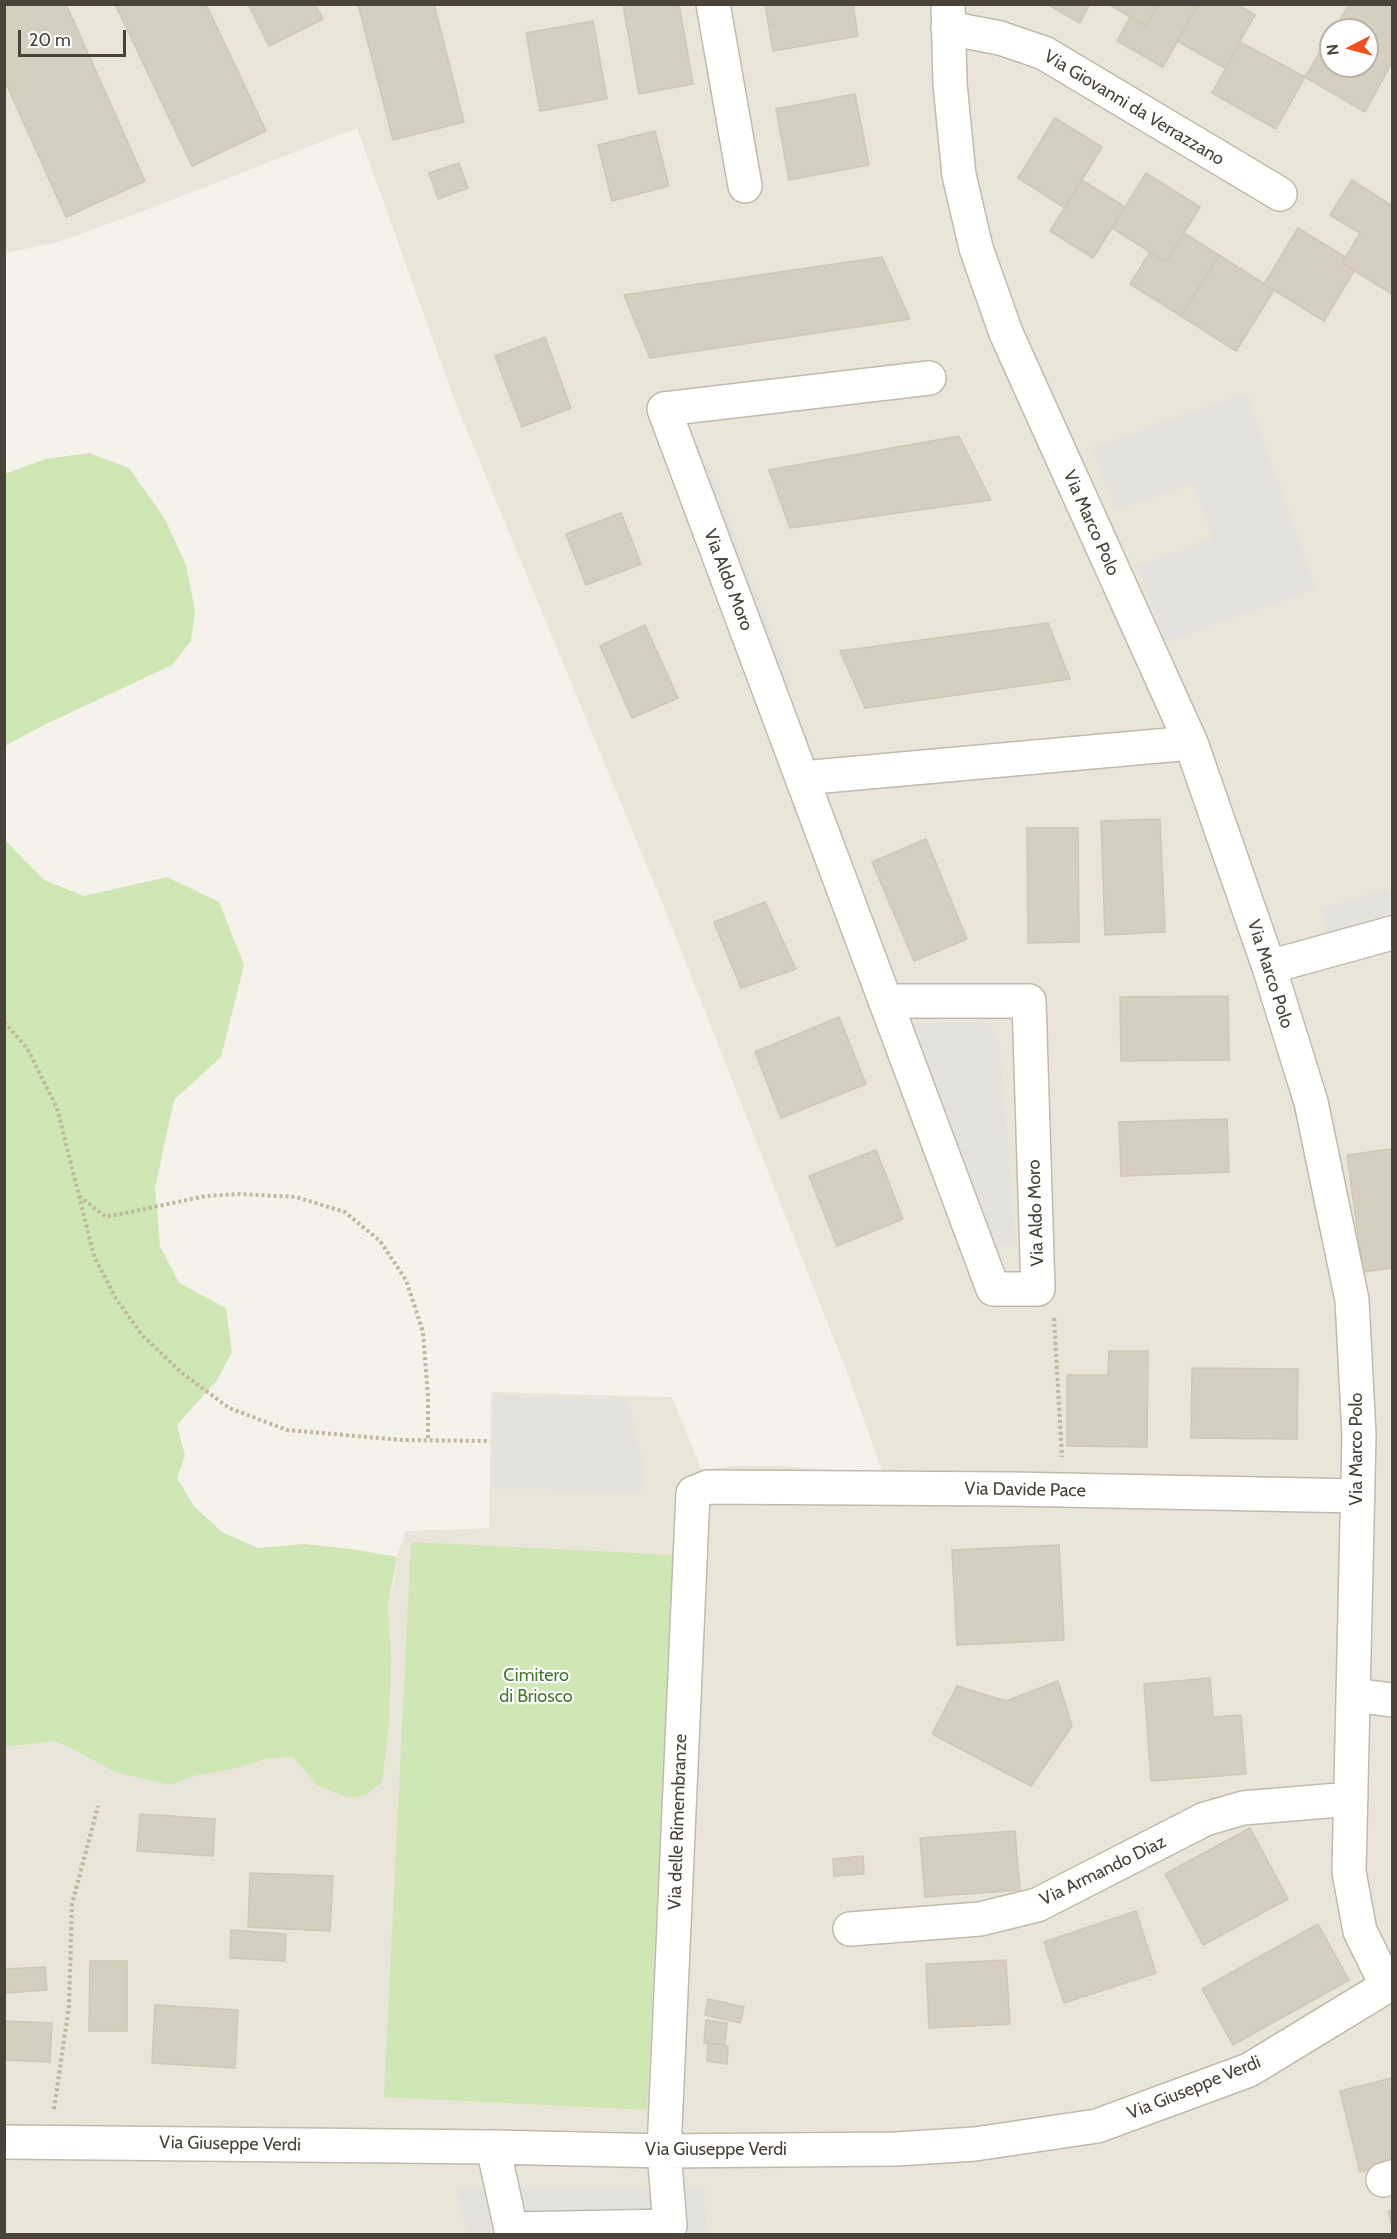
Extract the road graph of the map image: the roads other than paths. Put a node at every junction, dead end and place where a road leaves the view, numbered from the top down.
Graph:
1 (713, 4) edge
2 (948, 16) edge
3 (745, 186) dead end
4 (1280, 194) dead end
5 (929, 378) dead end
6 (1191, 743) junction
7 (802, 778) junction
8 (1392, 933) edge
9 (1269, 967) junction
10 (885, 1002) junction
11 (693, 1493) joint
12 (1358, 1496) junction
13 (1354, 1695) junction
14 (1392, 1700) edge
15 (1351, 1799) junction
16 (850, 1929) dead end
17 (1390, 1984) edge
18 (4, 2142) edge
19 (494, 2147) junction
20 (664, 2151) junction

1 - 3 street
2 - 4 street, Via Giovanni da Verrazzano
2 - 6 street, Via Marco Polo
5 - 7 street, Via Aldo Moro
6 - 7 street
6 - 9 street, Via Marco Polo
7 - 10 street, Via Aldo Moro
8 - 9 street
9 - 12 street, Via Marco Polo
10 - 10 street, Via Aldo Moro
11 - 12 street, Via Davide Pace
11 - 20 street, Via delle Rimembranze
12 - 13 street, Via Marco Polo
13 - 14 street
13 - 15 street, Via Marco Polo
15 - 16 street, Via Armando Diaz
15 - 17 street, Via Marco Polo
17 - 20 street, Via Giuseppe Verdi
18 - 19 street, Via Giuseppe Verdi
19 - 20 street, Via Giuseppe Verdi
19 - 20 street, Via delle Rimembranze

